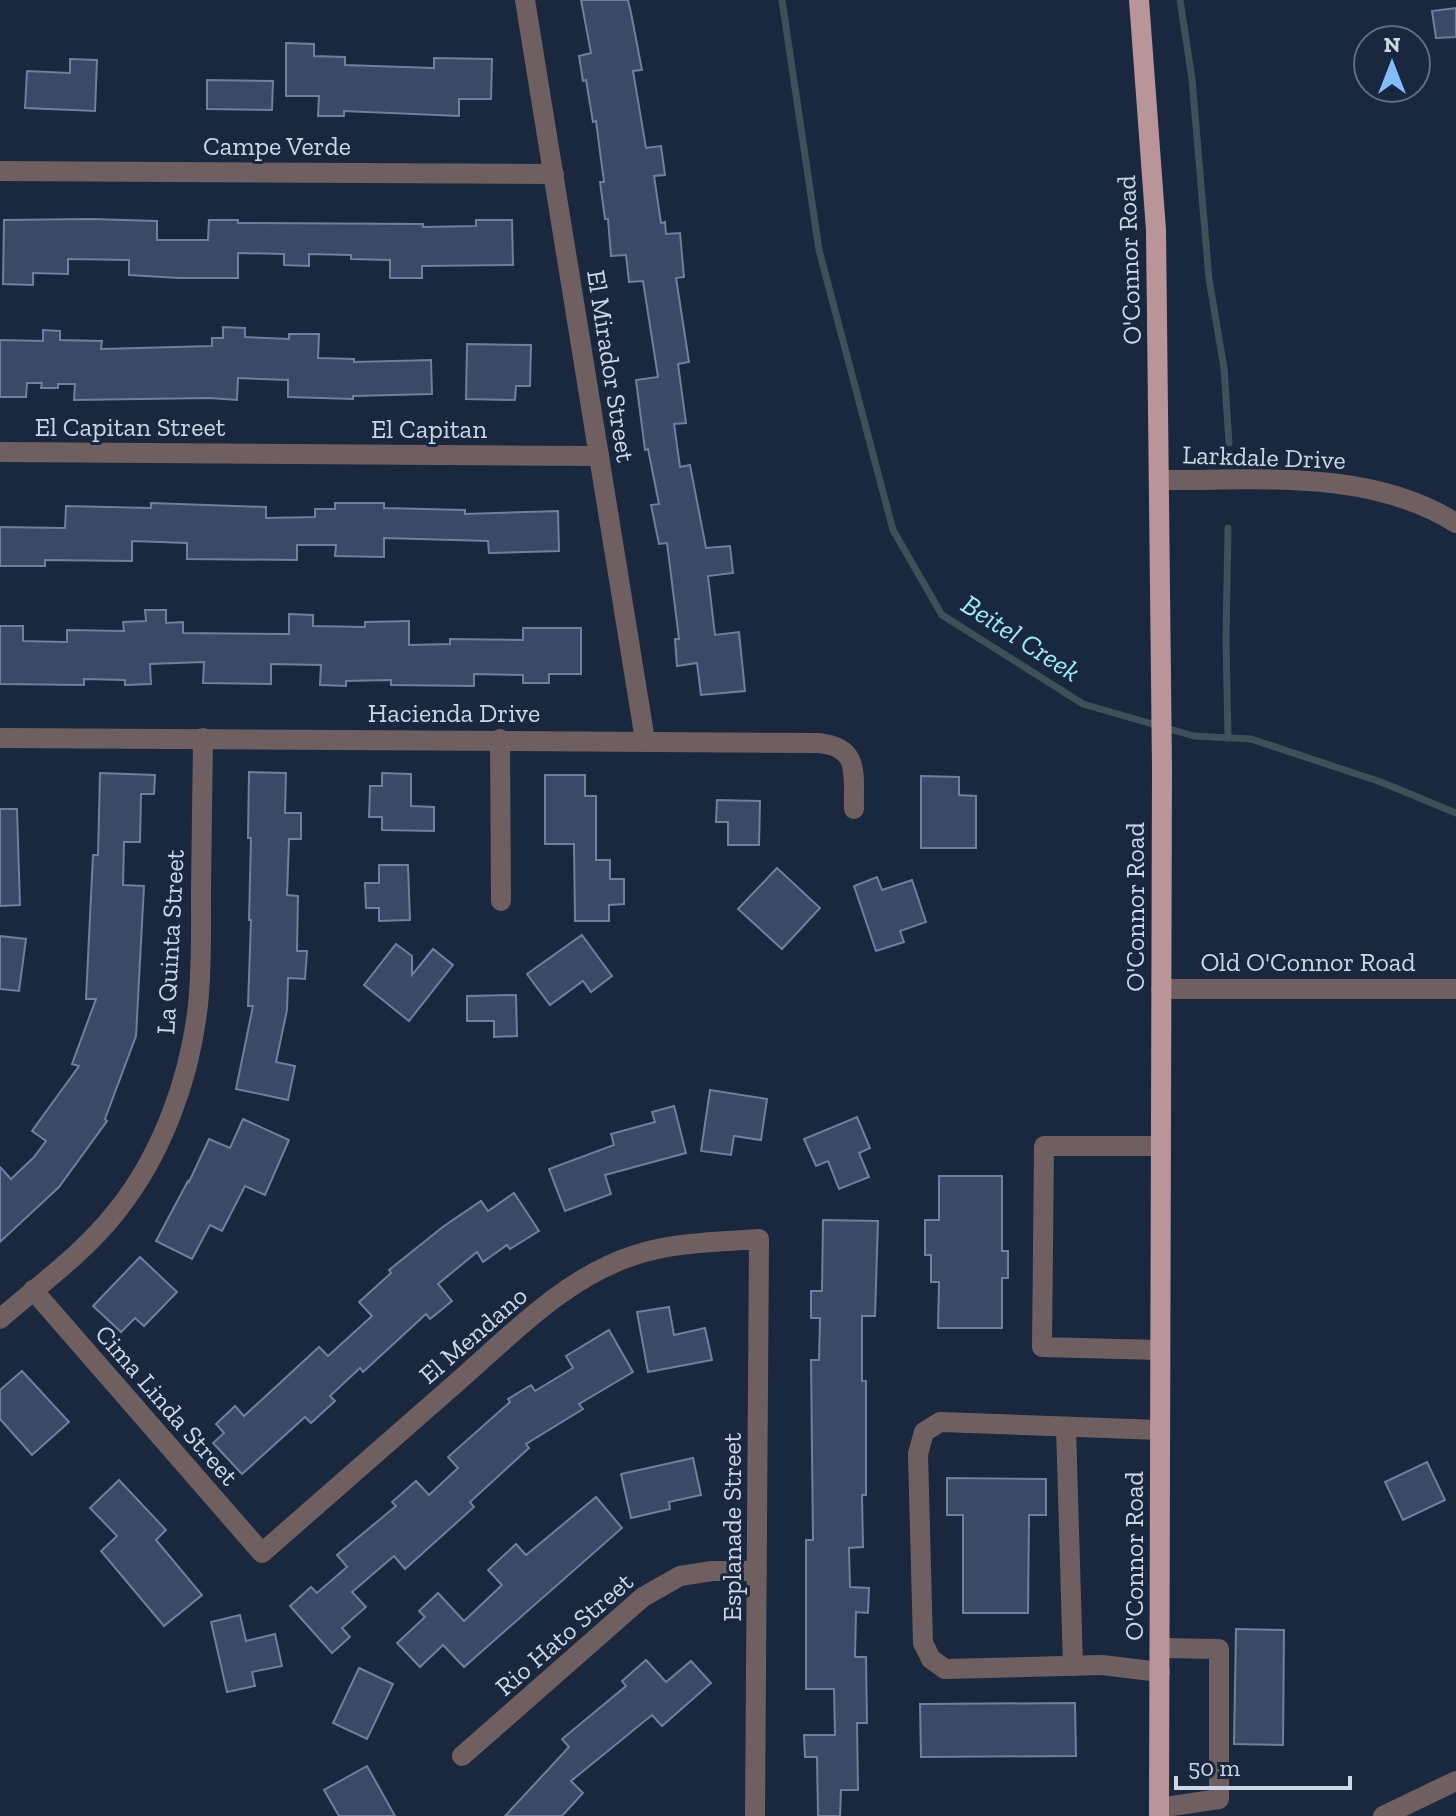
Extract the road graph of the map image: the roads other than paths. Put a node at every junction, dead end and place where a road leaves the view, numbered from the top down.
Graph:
1 (525, 0) edge
2 (1139, 0) edge
3 (0, 171) edge
4 (554, 174) junction
5 (0, 452) edge
6 (259, 454) joint
7 (599, 456) junction
8 (1159, 480) junction
9 (1456, 523) edge
10 (0, 738) edge
11 (203, 738) junction
12 (500, 739) junction
13 (645, 740) junction
14 (854, 809) dead end
15 (501, 901) dead end
16 (1161, 989) junction
17 (1456, 989) edge
18 (1160, 1146) junction
19 (759, 1239) joint
20 (33, 1290) junction
21 (0, 1319) edge
22 (1159, 1350) junction
23 (1066, 1427) junction
24 (1159, 1430) junction
25 (262, 1553) joint
26 (757, 1571) junction
27 (1160, 1648) junction
28 (1073, 1666) junction
29 (1160, 1672) junction
30 (462, 1756) dead end
31 (1456, 1781) edge
32 (1159, 1812) edge
33 (755, 1816) edge
34 (1383, 1816) edge

1 - 4 street, El Mirador Street
2 - 8 main road, O'Connor Road
3 - 4 street, Campe Verde
4 - 7 street, El Mirador Street
5 - 6 street, El Capitan Street
6 - 7 street, El Capitan
7 - 13 street, El Mirador Street
8 - 9 street, Larkdale Drive
8 - 16 main road, O'Connor Road
10 - 11 street, Hacienda Drive
11 - 12 street, Hacienda Drive
11 - 20 street, La Quinta Street
12 - 13 street, Hacienda Drive
12 - 15 street
13 - 14 street, Hacienda Drive
16 - 17 street, Old O'Connor Road
16 - 18 main road, O'Connor Road
18 - 22 main road, O'Connor Road
18 - 22 street
19 - 25 street, El Mendano
19 - 26 street, Esplanade Street
20 - 21 street, La Quinta Street
20 - 25 street, Cima Linda Street
22 - 24 main road, O'Connor Road
23 - 24 street
23 - 28 street
23 - 28 street
24 - 27 main road, O'Connor Road
26 - 30 street, Rio Hato Street
26 - 33 street, Esplanade Street
27 - 29 main road, O'Connor Road
27 - 32 street
28 - 29 street
29 - 32 main road, O'Connor Road
31 - 34 street

